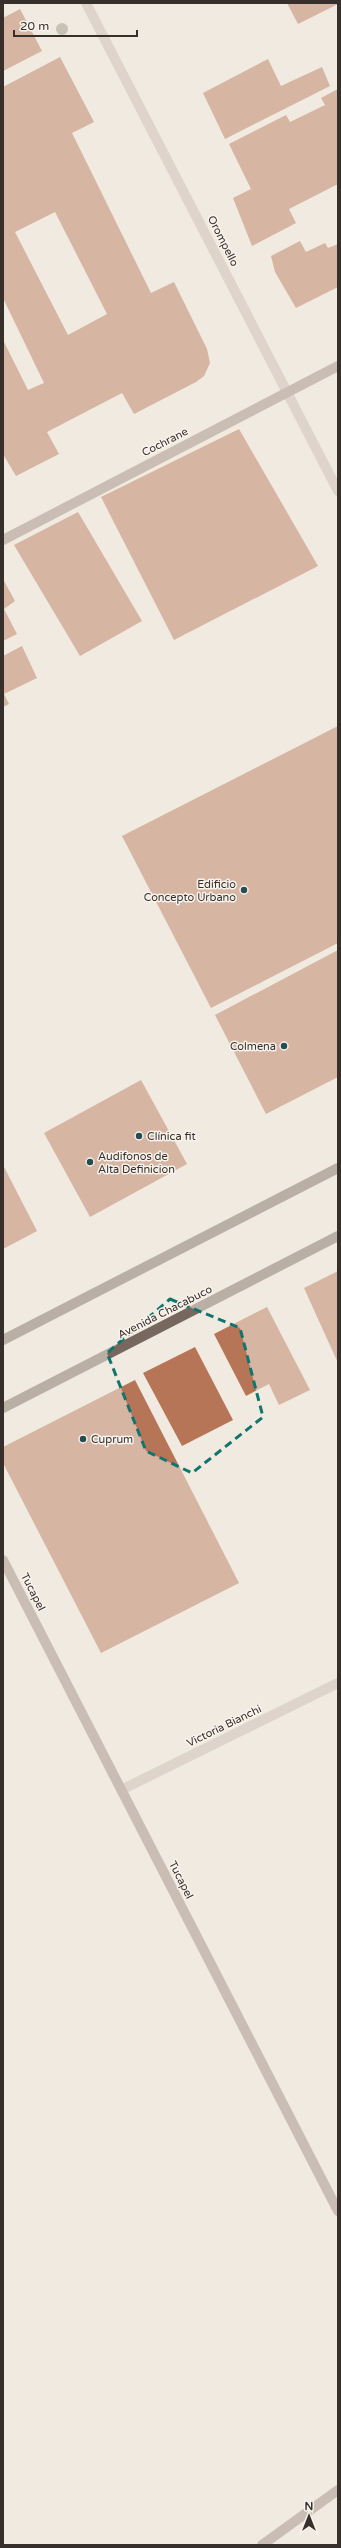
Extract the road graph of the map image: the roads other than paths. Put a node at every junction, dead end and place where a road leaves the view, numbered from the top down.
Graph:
1 (86, 3) edge
2 (338, 366) edge
3 (287, 392) junction
4 (338, 491) edge
5 (3, 540) edge
6 (338, 1168) edge
7 (338, 1236) edge
8 (3, 1340) edge
9 (3, 1408) edge
10 (3, 1560) edge
11 (338, 1683) edge
12 (122, 1790) junction
13 (338, 2211) edge
14 (338, 2490) edge
15 (262, 2545) edge

1 - 3 street, Orompello
2 - 3 main road, Cochrane
3 - 4 street, Orompello
3 - 5 main road, Cochrane
6 - 8 main road
7 - 9 main road, Avenida Chacabuco
10 - 12 main road, Tucapel
11 - 12 street, Victoria Bianchi
12 - 13 main road, Tucapel
14 - 15 main road

